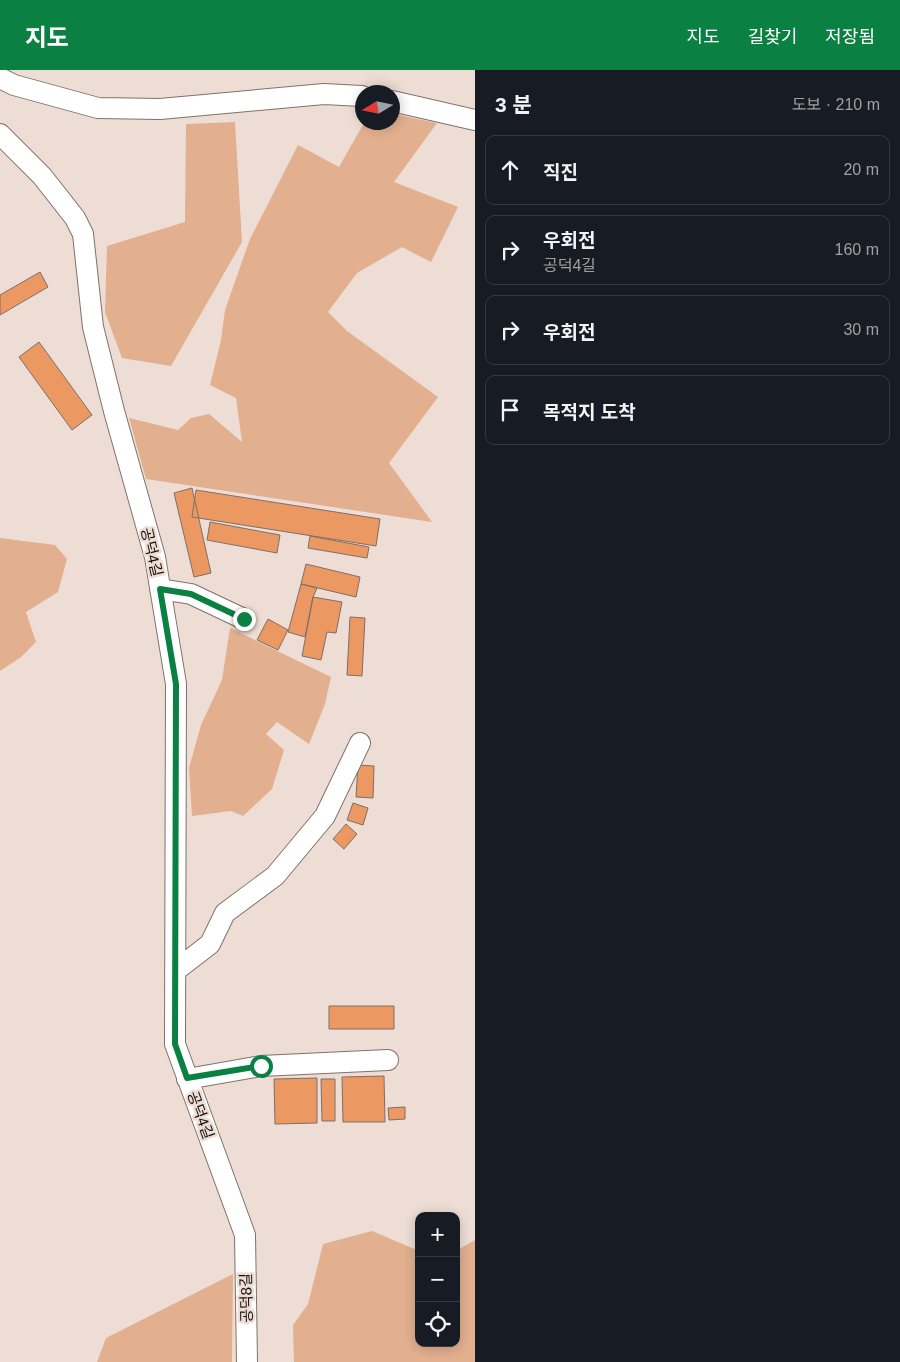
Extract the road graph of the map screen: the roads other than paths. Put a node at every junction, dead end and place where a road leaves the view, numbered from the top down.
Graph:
1 (0, 78) edge
2 (355, 96) edge
3 (400, 103) edge
4 (475, 120) edge
5 (0, 134) edge
6 (160, 589) junction
7 (244, 619) dead end
8 (360, 743) dead end
9 (175, 971) junction
10 (388, 1060) dead end
11 (187, 1078) junction
12 (245, 1235) joint
13 (247, 1362) edge

1 - 2 street
3 - 4 street
5 - 6 street, 공덕4길
6 - 7 street
6 - 9 street, 공덕4길
8 - 9 street
9 - 11 street, 공덕4길
10 - 11 street
11 - 12 street, 공덕4길
12 - 13 street, 공덕8길

